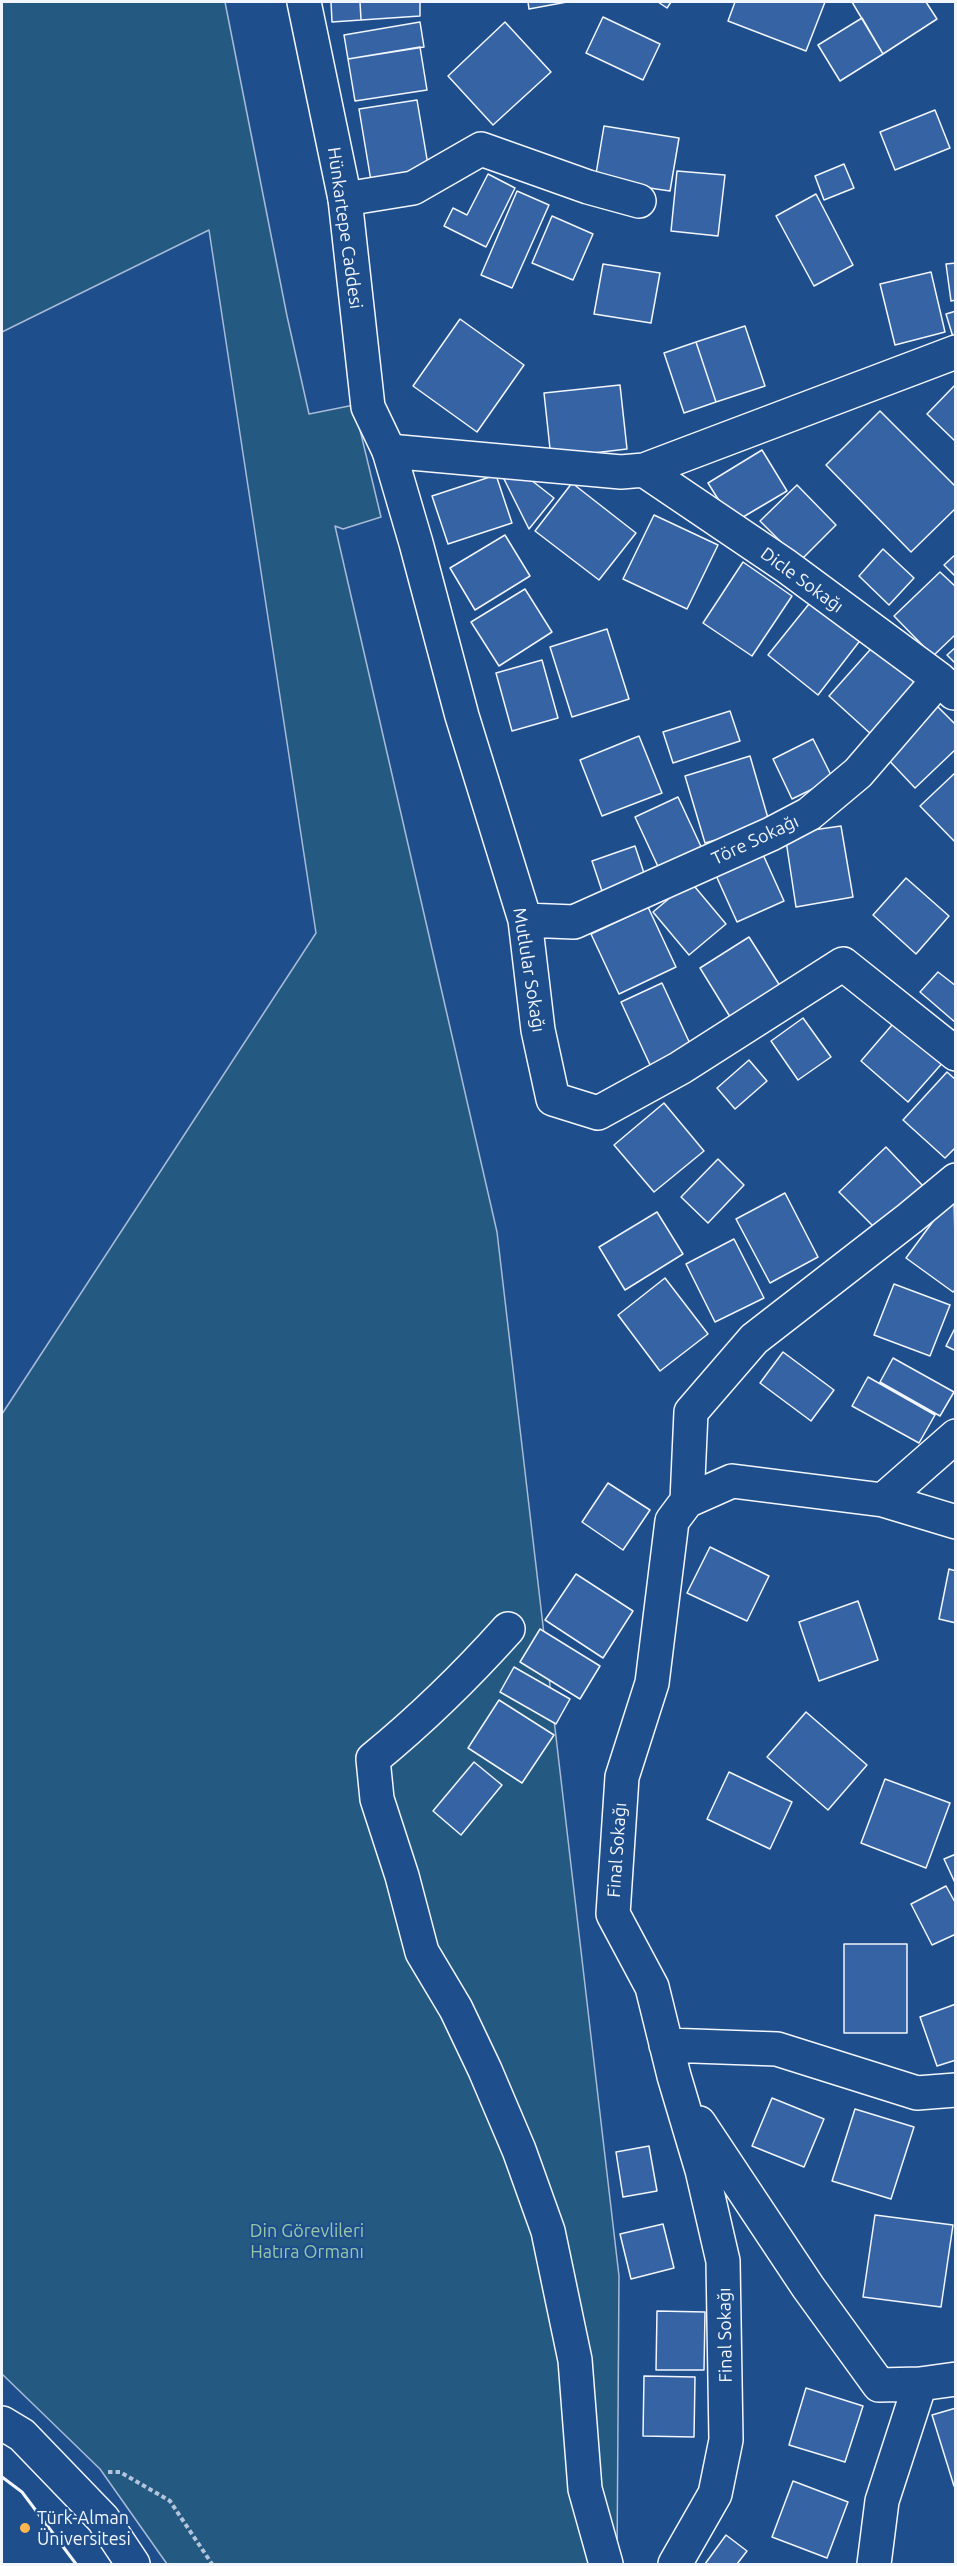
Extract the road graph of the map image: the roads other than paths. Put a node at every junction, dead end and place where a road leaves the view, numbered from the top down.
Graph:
1 (304, 2) edge
2 (345, 199) junction
3 (639, 201) dead end
4 (956, 352) edge
5 (389, 451) junction
6 (644, 470) junction
7 (947, 687) edge
8 (525, 920) junction
9 (956, 1054) edge
10 (956, 1180) edge
11 (956, 1436) edge
12 (883, 1500) junction
13 (687, 1501) junction
14 (956, 1522) edge
15 (507, 1629) dead end
16 (666, 2045) junction
17 (956, 2090) edge
18 (680, 2094) junction
19 (956, 2379) edge
20 (920, 2384) junction
21 (2, 2423) edge
22 (133, 2565) edge
23 (606, 2565) edge
24 (675, 2565) edge
25 (873, 2565) edge

1 - 2 street, Hünkartepe Caddesi
2 - 3 street
2 - 5 street, Hünkartepe Caddesi
4 - 6 street
5 - 6 street
5 - 8 street, Mutlular Sokağı
6 - 7 street, Dicle Sokağı
7 - 8 street, Töre Sokağı
8 - 9 street, Mutlular Sokağı
10 - 13 street
11 - 12 street
12 - 13 street
12 - 14 street
13 - 16 street, Final Sokağı
15 - 23 street
16 - 17 street
16 - 18 street, Final Sokağı
18 - 20 street
18 - 24 street, Final Sokağı
19 - 20 street
20 - 25 street
21 - 22 street

